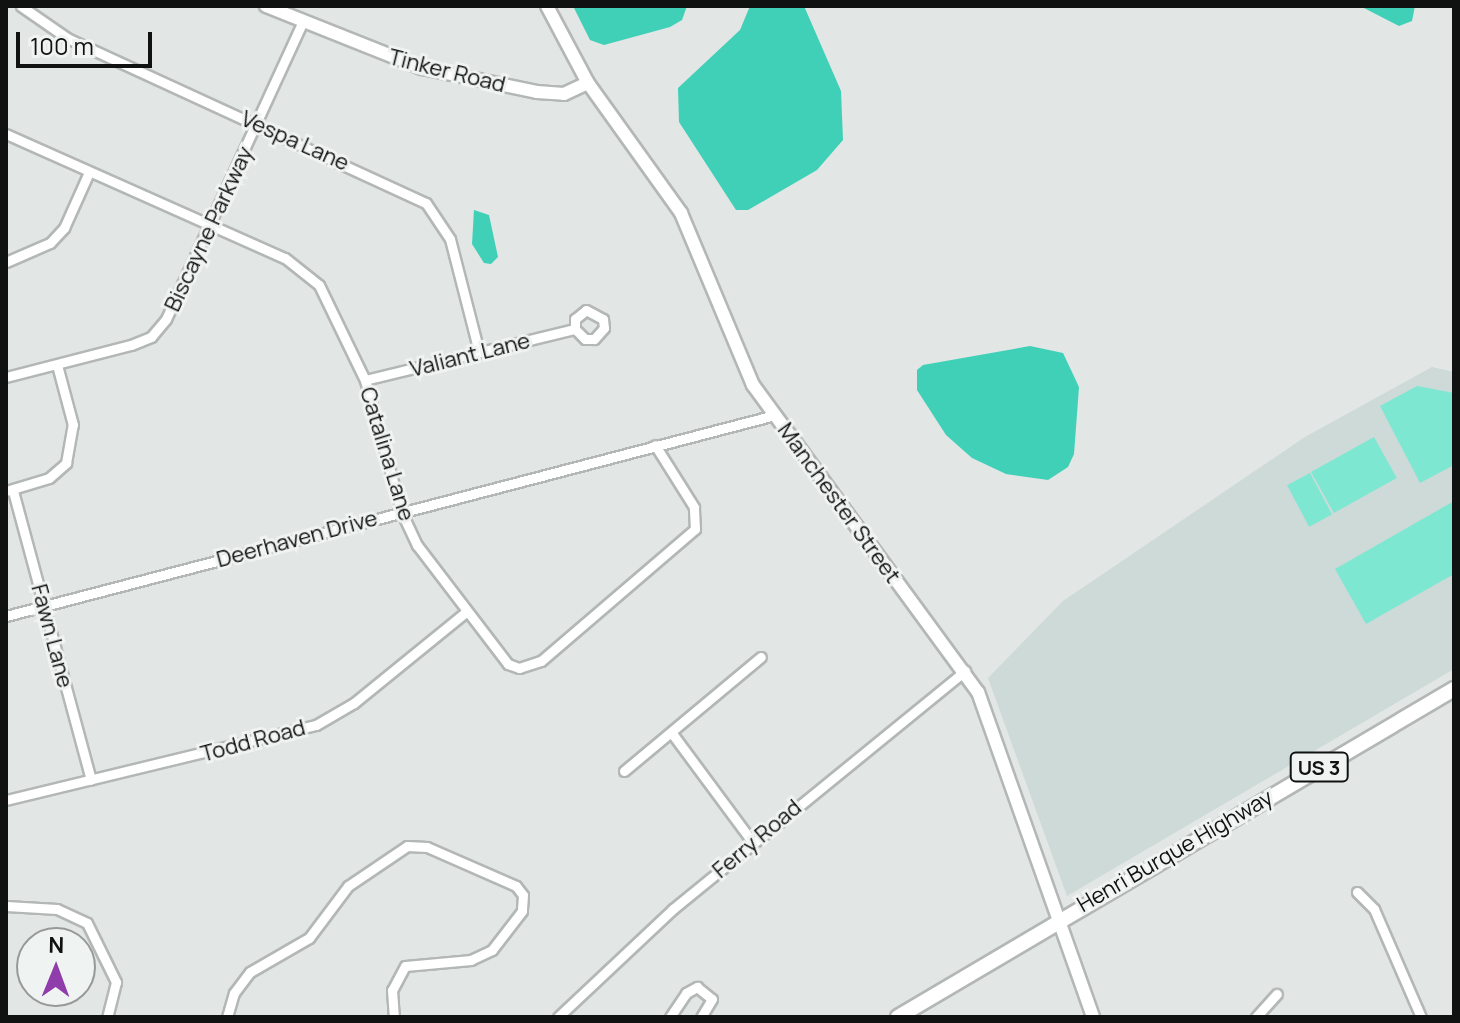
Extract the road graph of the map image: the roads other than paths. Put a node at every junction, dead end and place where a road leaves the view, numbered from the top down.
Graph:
1 (21, 6) edge
2 (266, 6) edge
3 (547, 6) edge
4 (302, 23) junction
5 (588, 83) junction
6 (257, 125) junction
7 (6, 134) edge
8 (89, 172) junction
9 (211, 227) junction
10 (6, 262) edge
11 (575, 329) dead end
12 (479, 352) junction
13 (57, 365) junction
14 (6, 377) edge
15 (365, 380) junction
16 (775, 415) junction
17 (655, 445) junction
18 (10, 491) edge
19 (401, 511) junction
20 (44, 605) junction
21 (466, 612) junction
22 (6, 616) edge
23 (761, 657) dead end
24 (965, 671) junction
25 (1454, 689) edge
26 (671, 732) junction
27 (624, 771) dead end
28 (91, 780) junction
29 (6, 800) edge
30 (753, 843) junction
31 (1357, 892) dead end
32 (6, 906) edge
33 (1058, 919) junction
34 (1277, 994) dead end
35 (107, 1017) edge
36 (227, 1017) edge
37 (394, 1017) edge
38 (558, 1017) edge
39 (670, 1017) edge
40 (701, 1017) edge
41 (898, 1017) edge
42 (1093, 1017) edge
43 (1256, 1017) edge
44 (1421, 1017) edge

1 - 6 street, Vespa Lane
2 - 4 street, Tinker Road
3 - 5 street, Manchester Street
4 - 5 street, Tinker Road
4 - 6 street, Biscayne Parkway
5 - 16 street, Manchester Street
6 - 9 street, Biscayne Parkway
6 - 12 street, Vespa Lane
7 - 8 street, Catalina Lane
8 - 9 street, Catalina Lane
8 - 10 street
9 - 13 street, Biscayne Parkway
9 - 15 street, Catalina Lane
11 - 12 street, Valiant Lane
12 - 15 street, Valiant Lane
13 - 14 street, Biscayne Parkway
13 - 18 street
15 - 19 street, Catalina Lane
16 - 17 street, Deerhaven Drive
16 - 24 street, Manchester Street
17 - 19 street, Deerhaven Drive
17 - 21 street, Catalina Lane
18 - 20 street, Fawn Lane
19 - 20 street, Deerhaven Drive
19 - 21 street, Catalina Lane
20 - 22 street, Deerhaven Drive
20 - 28 street, Fawn Lane
21 - 28 street, Todd Road
23 - 26 street
24 - 30 street, Ferry Road
24 - 33 street, Manchester Street
25 - 33 main road, Henri Burque Highway / US 3
26 - 27 street
26 - 30 street
28 - 29 street, Todd Road
30 - 38 street, Ferry Road
31 - 44 street
32 - 35 street
33 - 41 main road, Henri Burque Highway / US 3
33 - 42 street, Manchester Street
34 - 43 street
36 - 37 street
39 - 40 street

